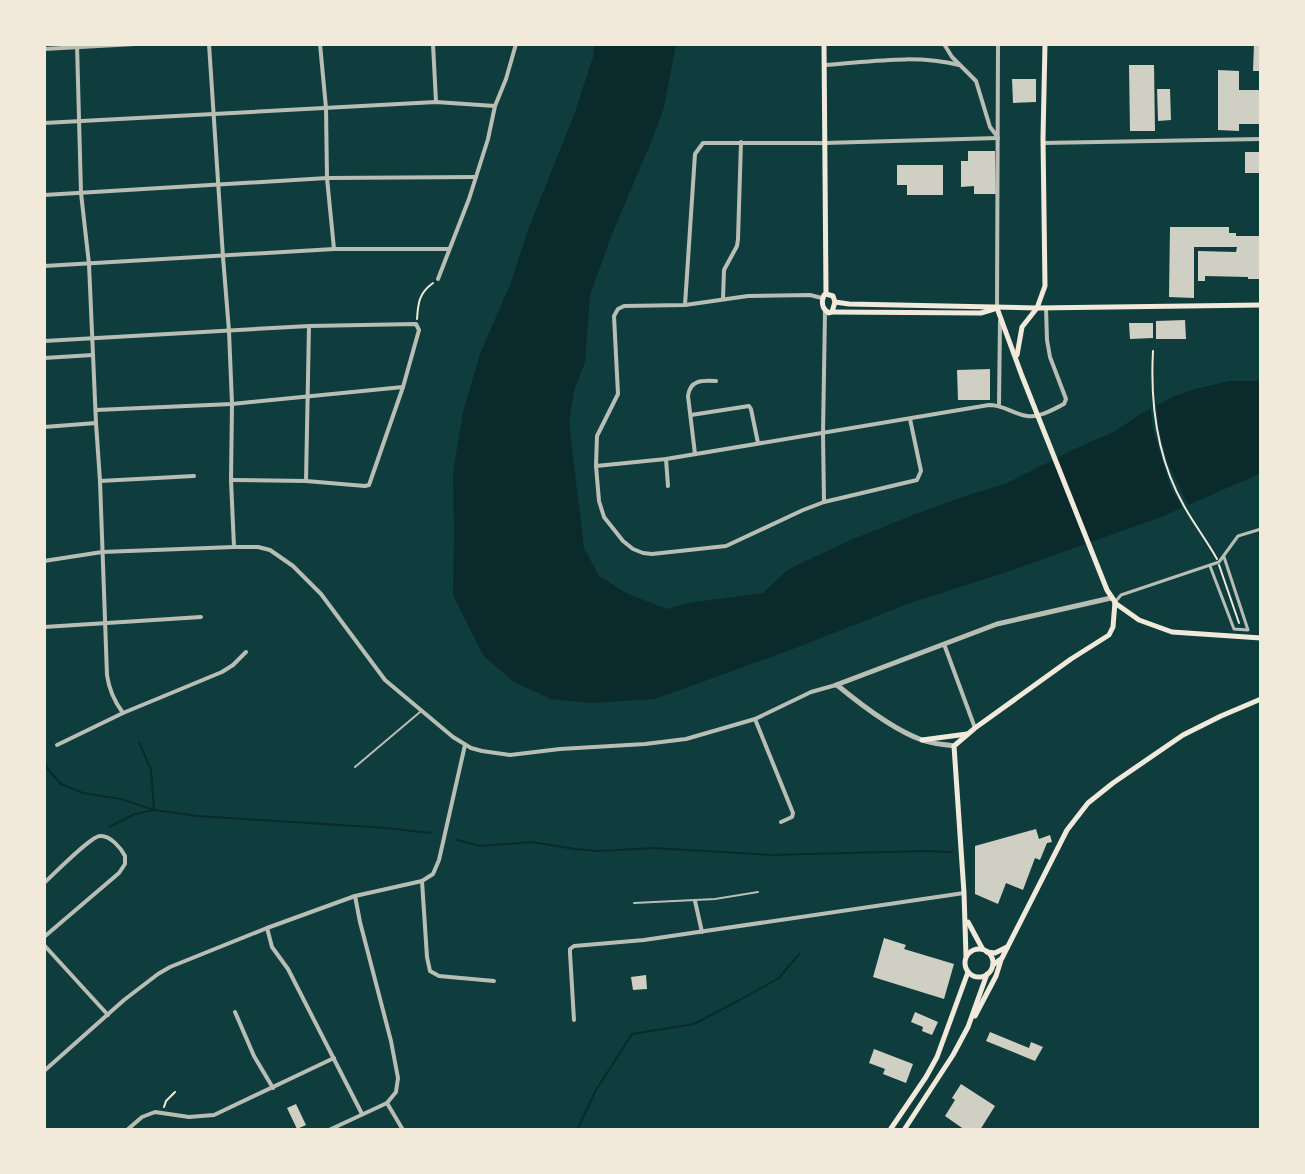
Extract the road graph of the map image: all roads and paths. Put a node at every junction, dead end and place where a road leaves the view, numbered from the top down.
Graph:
1 (135, 44) edge
2 (209, 44) edge
3 (320, 44) edge
4 (433, 44) edge
5 (516, 44) edge
6 (824, 44) edge
7 (944, 44) edge
8 (998, 44) edge
9 (1045, 44) edge
10 (77, 46) edge
11 (44, 49) edge
12 (824, 65) junction
13 (959, 65) junction
14 (436, 102) junction
15 (495, 106) junction
16 (326, 108) junction
17 (214, 114) junction
18 (80, 120) junction
19 (44, 123) edge
20 (998, 138) junction
21 (1261, 139) edge
22 (741, 142) junction
23 (825, 143) junction
24 (1043, 143) junction
25 (476, 177) junction
26 (327, 178) junction
27 (218, 185) junction
28 (81, 193) junction
29 (44, 195) edge
30 (334, 249) junction
31 (449, 249) junction
32 (223, 257) junction
33 (89, 264) junction
34 (44, 266) edge
35 (438, 279) joint
36 (824, 296) junction
37 (723, 299) junction
38 (835, 302) junction
39 (685, 305) junction
40 (1261, 305) edge
41 (997, 308) junction
42 (1037, 308) junction
43 (1046, 308) junction
44 (829, 312) junction
45 (1000, 318) junction
46 (416, 324) junction
47 (309, 326) junction
48 (229, 331) junction
49 (92, 338) junction
50 (44, 341) edge
51 (1153, 351) dead end
52 (93, 355) junction
53 (44, 358) edge
54 (1017, 359) junction
55 (716, 381) dead end
56 (403, 387) junction
57 (308, 397) junction
58 (232, 404) junction
59 (999, 405) junction
60 (96, 410) junction
61 (691, 415) junction
62 (910, 419) junction
63 (96, 423) junction
64 (44, 427) edge
65 (823, 434) junction
66 (758, 443) junction
67 (695, 454) junction
68 (666, 459) junction
69 (596, 466) junction
70 (194, 476) dead end
71 (231, 480) junction
72 (100, 481) junction
73 (306, 481) junction
74 (668, 486) dead end
75 (824, 502) junction
76 (1261, 529) edge
77 (234, 547) junction
78 (102, 552) junction
79 (1224, 557) junction
80 (44, 560) edge
81 (1219, 562) junction
82 (1210, 566) junction
83 (1113, 600) junction
84 (201, 617) dead end
85 (104, 623) junction
86 (44, 627) edge
87 (1241, 630) junction
88 (1261, 638) edge
89 (944, 643) junction
90 (246, 652) dead end
91 (836, 685) junction
92 (1261, 699) edge
93 (421, 711) junction
94 (123, 713) junction
95 (755, 719) junction
96 (975, 728) junction
97 (968, 734) junction
98 (922, 740) junction
99 (57, 745) dead end
100 (465, 745) junction
101 (954, 746) junction
102 (355, 767) dead end
103 (781, 822) dead end
104 (422, 881) junction
105 (44, 883) edge
106 (758, 892) dead end
107 (964, 893) junction
108 (355, 896) junction
109 (695, 901) junction
110 (634, 903) dead end
111 (966, 917) junction
112 (267, 928) junction
113 (702, 932) junction
114 (44, 937) edge
115 (44, 945) edge
116 (1007, 946) junction
117 (985, 950) junction
118 (966, 956) junction
119 (1002, 958) junction
120 (993, 965) junction
121 (968, 972) junction
122 (987, 974) junction
123 (494, 981) dead end
124 (235, 1012) dead end
125 (108, 1015) junction
126 (574, 1020) dead end
127 (968, 1027) junction
128 (334, 1058) junction
129 (44, 1071) edge
130 (273, 1088) junction
131 (175, 1092) dead end
132 (387, 1103) junction
133 (162, 1112) junction
134 (362, 1114) junction
135 (127, 1130) edge
136 (329, 1130) edge
137 (403, 1130) edge
138 (890, 1130) edge
139 (904, 1130) edge

1 - 10 street
2 - 17 street
3 - 16 street
4 - 14 street
5 - 15 street
6 - 12 main road
7 - 13 street
8 - 20 street
9 - 24 main road
10 - 11 street
10 - 18 street
12 - 13 street
12 - 23 main road
13 - 20 street
14 - 15 street
14 - 16 street
15 - 25 street
16 - 17 street
16 - 26 street
17 - 18 street
17 - 27 street
18 - 19 street
18 - 28 street
20 - 23 street
20 - 41 street
21 - 24 street
22 - 23 street
22 - 37 street
22 - 39 street
23 - 36 main road
24 - 42 main road
25 - 26 street
25 - 31 street
26 - 27 street
26 - 30 street
27 - 28 street
27 - 32 street
28 - 29 street
28 - 33 street
30 - 31 street
30 - 32 street
31 - 35 street
32 - 33 street
32 - 48 street
33 - 34 street
33 - 49 street
35 - 46 path
36 - 37 street
36 - 38 main road
36 - 44 main road
37 - 39 street
38 - 41 main road
38 - 44 main road
39 - 69 street
40 - 43 main road
41 - 42 main road
41 - 44 main road
41 - 45 main road
42 - 43 main road
42 - 54 main road
43 - 59 street
44 - 65 street
45 - 54 main road
45 - 59 street
46 - 47 street
46 - 56 street
47 - 48 street
47 - 57 street
48 - 49 street
48 - 58 street
49 - 50 street
49 - 52 street
51 - 81 path
52 - 53 street
52 - 60 street
54 - 83 main road
55 - 61 street
56 - 57 street
56 - 73 street
57 - 58 street
57 - 73 street
58 - 60 street
58 - 71 street
59 - 62 street
60 - 63 street
61 - 66 street
61 - 67 street
62 - 65 street
62 - 75 street
63 - 64 street
63 - 72 street
65 - 66 street
65 - 75 street
66 - 67 street
67 - 68 street
68 - 69 street
68 - 74 street
69 - 75 street
70 - 72 street
71 - 73 street
71 - 77 street
72 - 78 street
76 - 79 street
77 - 78 street
77 - 93 street
78 - 80 street
78 - 85 street
79 - 81 street
79 - 87 street
81 - 82 street
81 - 87 path
82 - 83 street
82 - 87 street
83 - 88 main road
83 - 89 street
83 - 96 main road
84 - 85 street
85 - 86 street
85 - 94 street
89 - 91 street
89 - 96 street
90 - 94 street
91 - 95 street
91 - 98 street
92 - 116 main road
93 - 100 street
93 - 102 lane
94 - 99 street
95 - 100 street
95 - 103 street
96 - 97 main road
97 - 98 main road
97 - 101 main road
98 - 101 street
100 - 104 street
101 - 107 main road
104 - 108 street
104 - 123 street
105 - 114 street
106 - 109 lane
107 - 111 main road
107 - 113 street
108 - 112 street
108 - 132 street
109 - 110 lane
109 - 113 street
111 - 117 main road
111 - 118 main road
112 - 125 street
112 - 128 street
113 - 126 street
115 - 125 street
116 - 117 main road
116 - 119 main road
117 - 118 main road
117 - 120 main road
118 - 121 main road
119 - 120 main road
119 - 127 main road
120 - 122 main road
121 - 122 main road
121 - 138 main road
122 - 127 main road
124 - 130 street
125 - 129 street
127 - 139 main road
128 - 130 street
128 - 134 street
130 - 133 street
131 - 133 path
132 - 134 street
132 - 137 street
133 - 135 street
134 - 136 street

